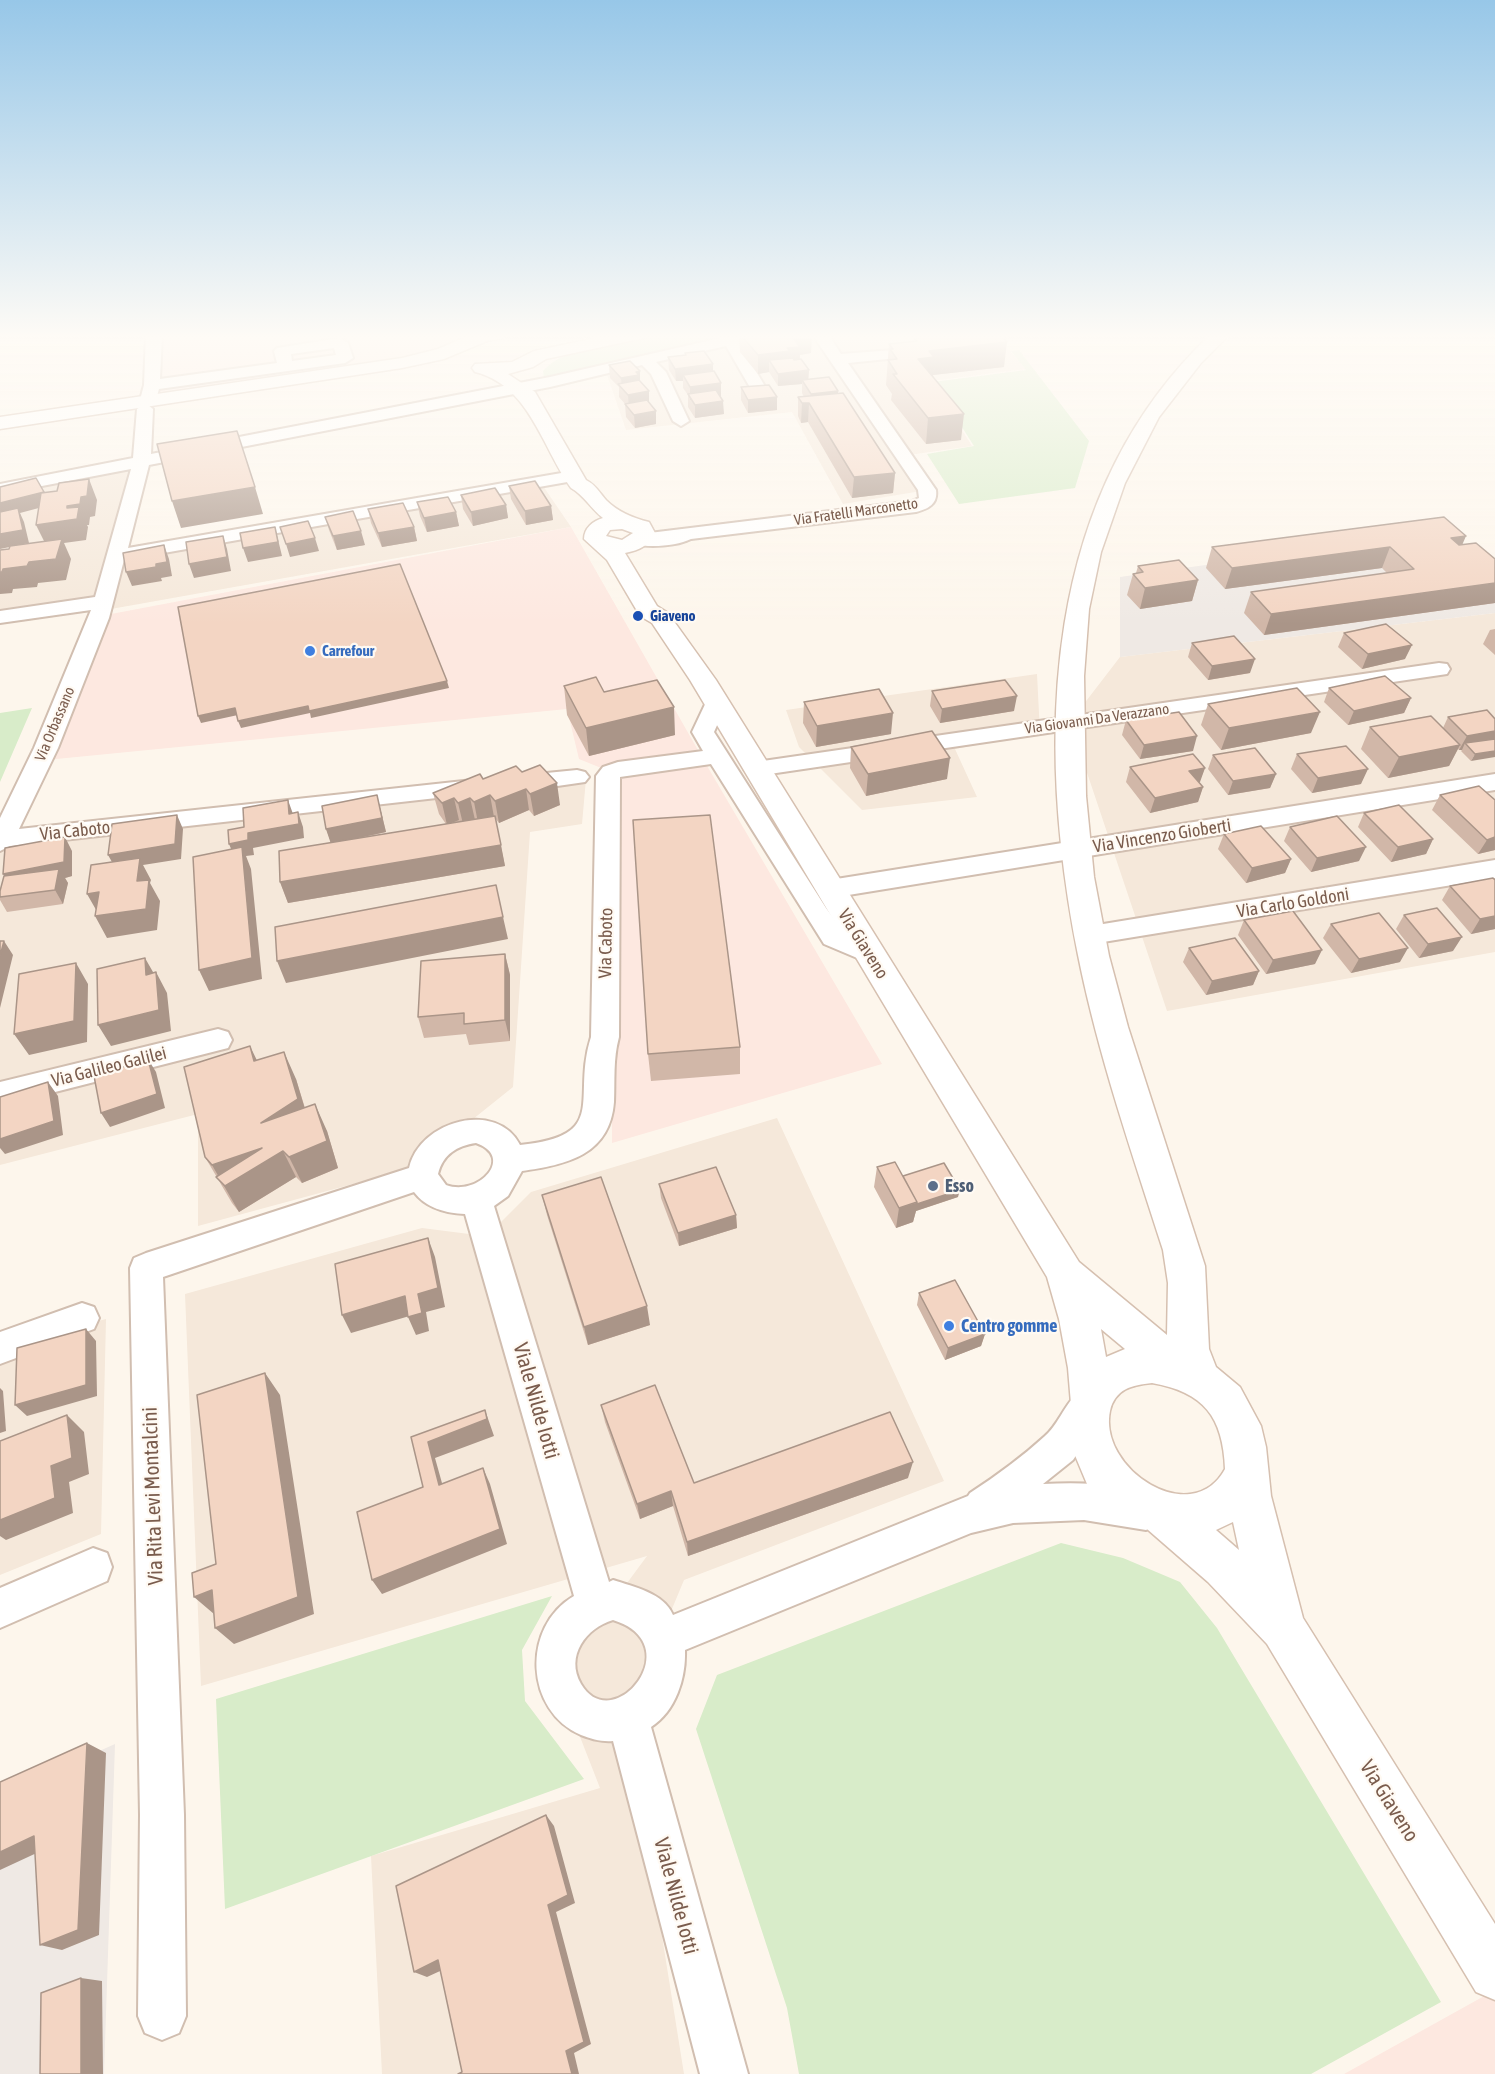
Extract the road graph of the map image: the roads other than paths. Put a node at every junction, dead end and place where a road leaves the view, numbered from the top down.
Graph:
1 (145, 431) edge
2 (301, 431) edge
3 (548, 431) edge
4 (886, 431) edge
5 (1141, 431) edge
6 (142, 460) junction
7 (576, 480) junction
8 (0, 489) edge
9 (622, 522) junction
10 (602, 537) junction
11 (641, 537) junction
12 (115, 556) junction
13 (102, 602) junction
14 (0, 616) edge
15 (660, 618) junction
16 (1438, 669) dead end
17 (716, 703) junction
18 (1070, 723) junction
19 (718, 756) junction
20 (756, 769) junction
21 (577, 777) dead end
22 (1495, 782) edge
23 (1, 841) edge
24 (1076, 849) junction
25 (1495, 869) edge
26 (830, 889) junction
27 (1091, 935) junction
28 (869, 953) junction
29 (218, 1041) dead end
30 (0, 1094) edge
31 (510, 1159) junction
32 (423, 1176) junction
33 (476, 1199) junction
34 (1064, 1271) junction
35 (82, 1318) dead end
36 (0, 1348) edge
37 (1189, 1374) junction
38 (1091, 1402) junction
39 (1246, 1470) junction
40 (1162, 1513) junction
41 (971, 1514) junction
42 (93, 1567) dead end
43 (596, 1604) junction
44 (0, 1608) edge
45 (1283, 1628) junction
46 (664, 1638) junction
47 (627, 1717) junction
48 (1495, 1973) edge
49 (162, 2016) dead end
50 (724, 2074) edge

1 - 6 street, Via Orbassano
2 - 6 street
3 - 7 main road, Via Giaveno
4 - 11 street, Via Fratelli Marconetto
5 - 18 main road
6 - 8 street
6 - 12 street, Via Orbassano
7 - 9 main road, Via Giaveno
7 - 10 main road, Via Giaveno
7 - 12 street
9 - 10 main road
9 - 11 main road, Via Giaveno
10 - 11 main road
10 - 15 main road, Via Giaveno
11 - 15 main road, Via Giaveno
12 - 13 street, Via Orbassano
13 - 14 street
13 - 23 street, Via Orbassano
15 - 17 main road, Via Giaveno
16 - 18 street, Via Giovanni Da Verazzano
17 - 19 street
17 - 20 main road, Via Giaveno
18 - 20 street, Via Giovanni Da Verazzano
18 - 24 main road
19 - 28 street
19 - 31 street, Via Caboto
20 - 26 main road, Via Giaveno
21 - 23 street, Via Caboto
22 - 24 street, Via Vincenzo Gioberti
24 - 26 street, Via Vincenzo Gioberti
24 - 27 main road
25 - 27 street, Via Carlo Goldoni
26 - 28 main road, Via Giaveno
27 - 37 main road
28 - 34 main road, Via Giaveno
29 - 30 street, Via Galileo Galilei
31 - 32 street
31 - 33 street
32 - 33 street
32 - 49 street, Via Rita Levi Montalcini
33 - 43 street, Viale Nilde Iotti
34 - 37 main road, Via Giaveno
34 - 38 main road, Via Giaveno
35 - 36 street
37 - 38 main road
37 - 39 main road, Via Giaveno
38 - 40 main road, Via Giaveno
38 - 41 street
39 - 40 main road, Via Giaveno
39 - 45 main road, Via Giaveno
40 - 41 street
40 - 45 main road, Via Giaveno
41 - 46 street
42 - 44 street
43 - 46 street
43 - 47 street
45 - 48 main road, Via Giaveno
46 - 47 street
47 - 50 street, Viale Nilde Iotti

